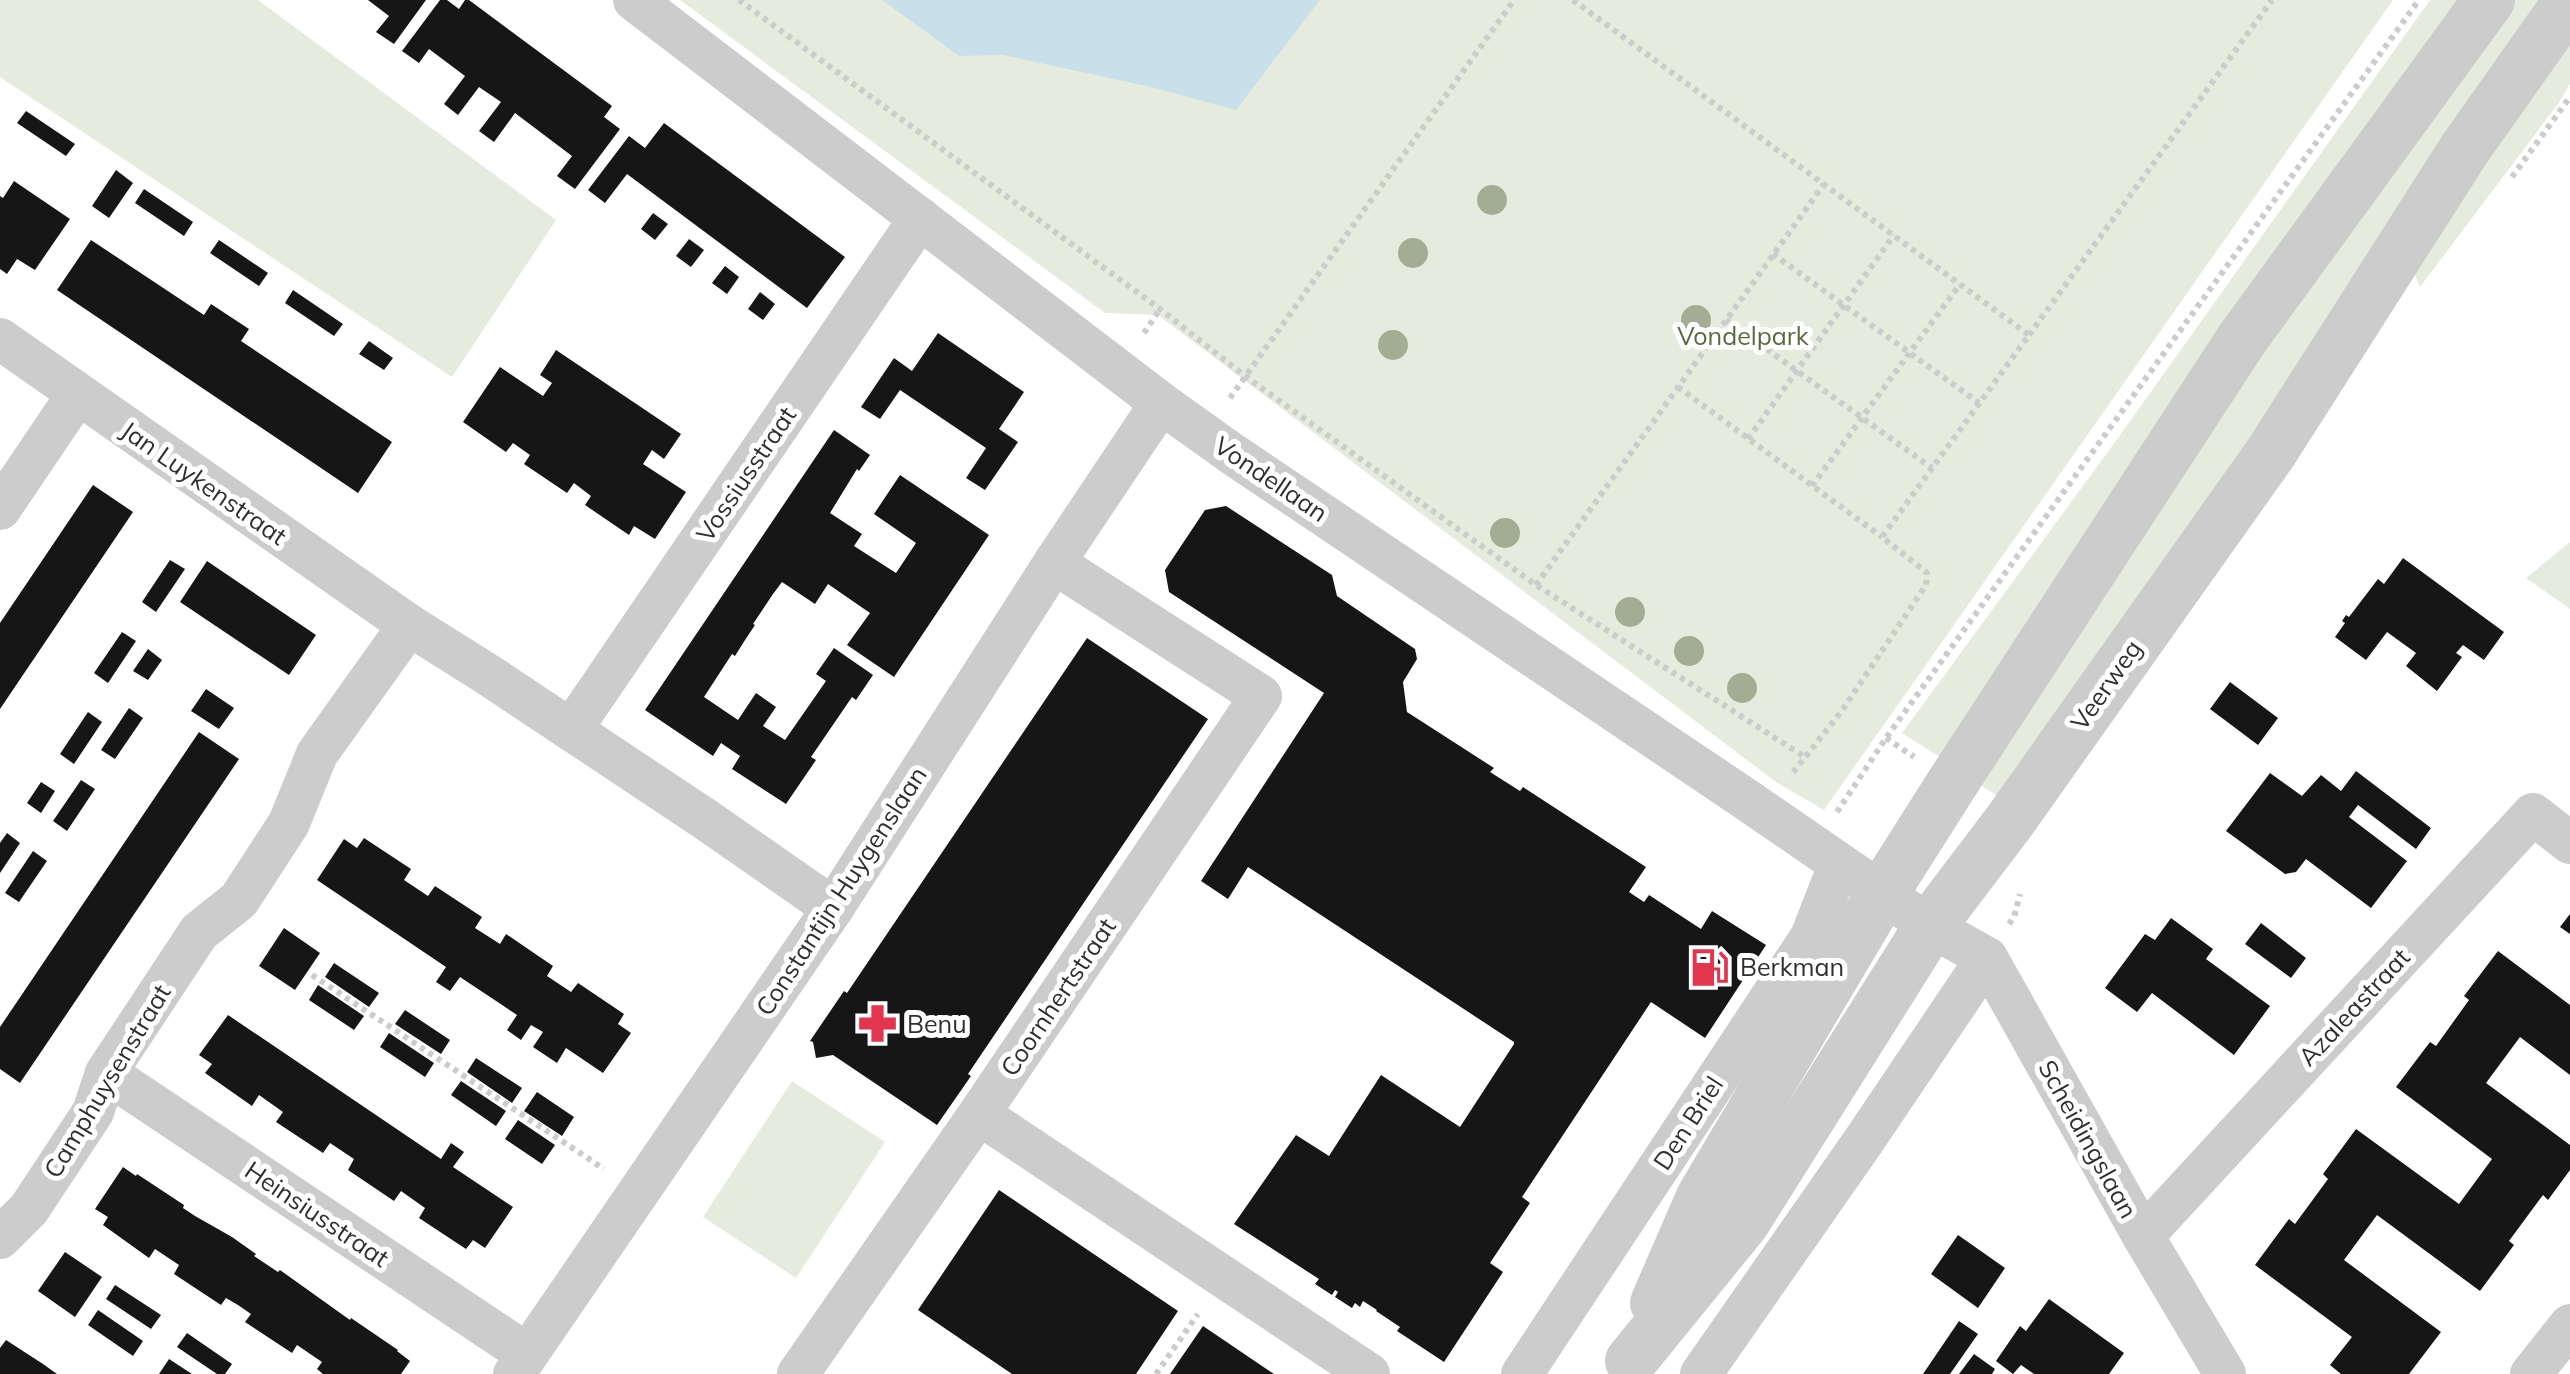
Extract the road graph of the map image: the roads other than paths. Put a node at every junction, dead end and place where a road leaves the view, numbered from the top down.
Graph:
1 (634, 0) edge
2 (2488, 0) edge
3 (2570, 0) edge
4 (920, 218) junction
5 (0, 339) edge
6 (77, 394) junction
7 (1161, 403) junction
8 (0, 510) edge
9 (1054, 563) junction
10 (408, 625) junction
11 (570, 730) junction
12 (2570, 843) edge
13 (1839, 864) junction
14 (1882, 894) junction
15 (833, 908) junction
16 (1930, 926) junction
17 (1987, 958) junction
18 (106, 1074) junction
19 (978, 1114) junction
20 (2143, 1236) junction
21 (0, 1238) edge
22 (2570, 1325) edge
23 (520, 1364) edge
24 (1628, 1367) edge
25 (798, 1374) edge
26 (1368, 1374) edge
27 (1522, 1374) edge
28 (1700, 1374) edge
29 (2225, 1374) edge
30 (2532, 1374) edge

1 - 4 street, Vondellaan
2 - 14 street, Veerweg
3 - 16 street, Veerweg
4 - 7 street, Vondellaan
4 - 11 street, Vossiusstraat
5 - 6 street, Jan Luykenstraat
6 - 8 street
6 - 10 street, Jan Luykenstraat
7 - 9 street, Constantijn Huygenslaan
7 - 13 street, Vondellaan
9 - 15 street, Constantijn Huygenslaan
9 - 19 street, Coornhertstraat
10 - 11 street
10 - 18 street, Camphuysenstraat
11 - 15 street
12 - 20 street, Azaleastraat
13 - 14 street, Vondellaan
13 - 27 street, Den Briel
14 - 16 street, Vondellaan
14 - 24 street, Veerweg
15 - 23 street, Constantijn Huygenslaan
16 - 17 street
16 - 24 street, Veerweg
17 - 20 street, Scheidingslaan
17 - 28 street
18 - 21 street, Camphuysenstraat
18 - 23 street, Heinsiusstraat
19 - 25 street
19 - 26 street
20 - 29 street, Scheidingslaan
22 - 30 street

